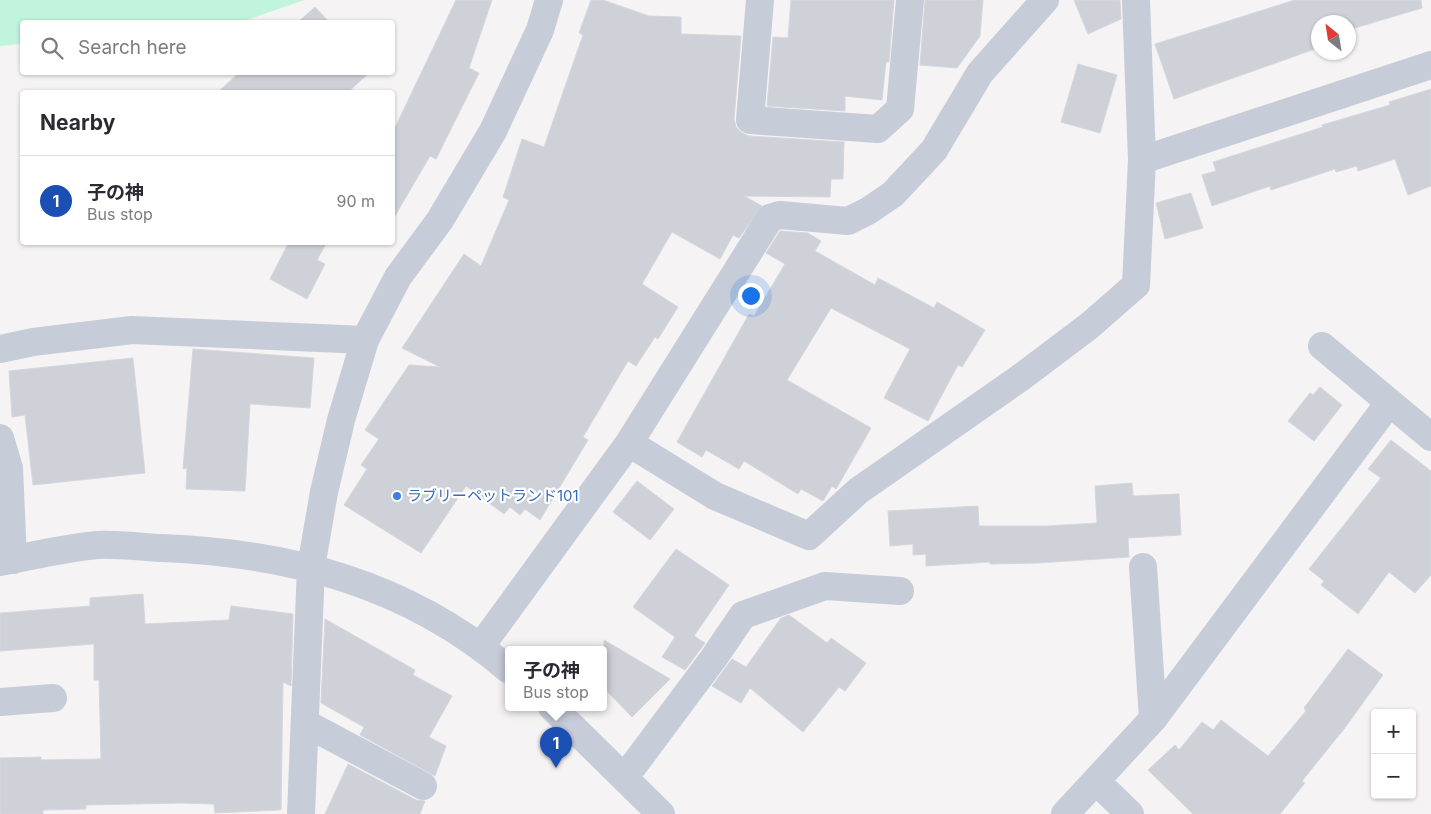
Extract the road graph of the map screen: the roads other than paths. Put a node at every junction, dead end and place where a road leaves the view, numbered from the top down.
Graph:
1 (549, 0) edge
2 (759, 0) edge
3 (910, 0) edge
4 (1045, 0) edge
5 (1136, 0) edge
6 (1431, 65) edge
7 (1142, 160) junction
8 (365, 340) junction
9 (1322, 346) dead end
10 (0, 349) edge
11 (1389, 403) junction
12 (1431, 437) edge
13 (0, 438) edge
14 (629, 443) junction
15 (7, 561) edge
16 (311, 567) junction
17 (1143, 567) dead end
18 (900, 591) dead end
19 (481, 646) junction
20 (505, 666) edge
21 (53, 698) dead end
22 (0, 702) edge
23 (556, 711) edge
24 (1153, 720) junction
25 (305, 723) junction
26 (625, 777) junction
27 (1096, 780) junction
28 (423, 786) dead end
29 (301, 814) edge
30 (661, 814) edge
31 (1065, 814) edge
32 (1130, 814) edge

1 - 8 street
2 - 3 street
4 - 14 street
5 - 7 street
6 - 7 street
7 - 14 street
8 - 10 street
8 - 16 street
9 - 11 street
11 - 12 street
11 - 24 street
13 - 15 street
14 - 19 street
15 - 16 street
16 - 19 street
16 - 25 street
17 - 24 street
18 - 26 street
19 - 20 street
21 - 22 street
23 - 26 street
24 - 27 street
25 - 28 street
25 - 29 street
26 - 30 street
27 - 31 street
27 - 32 street

